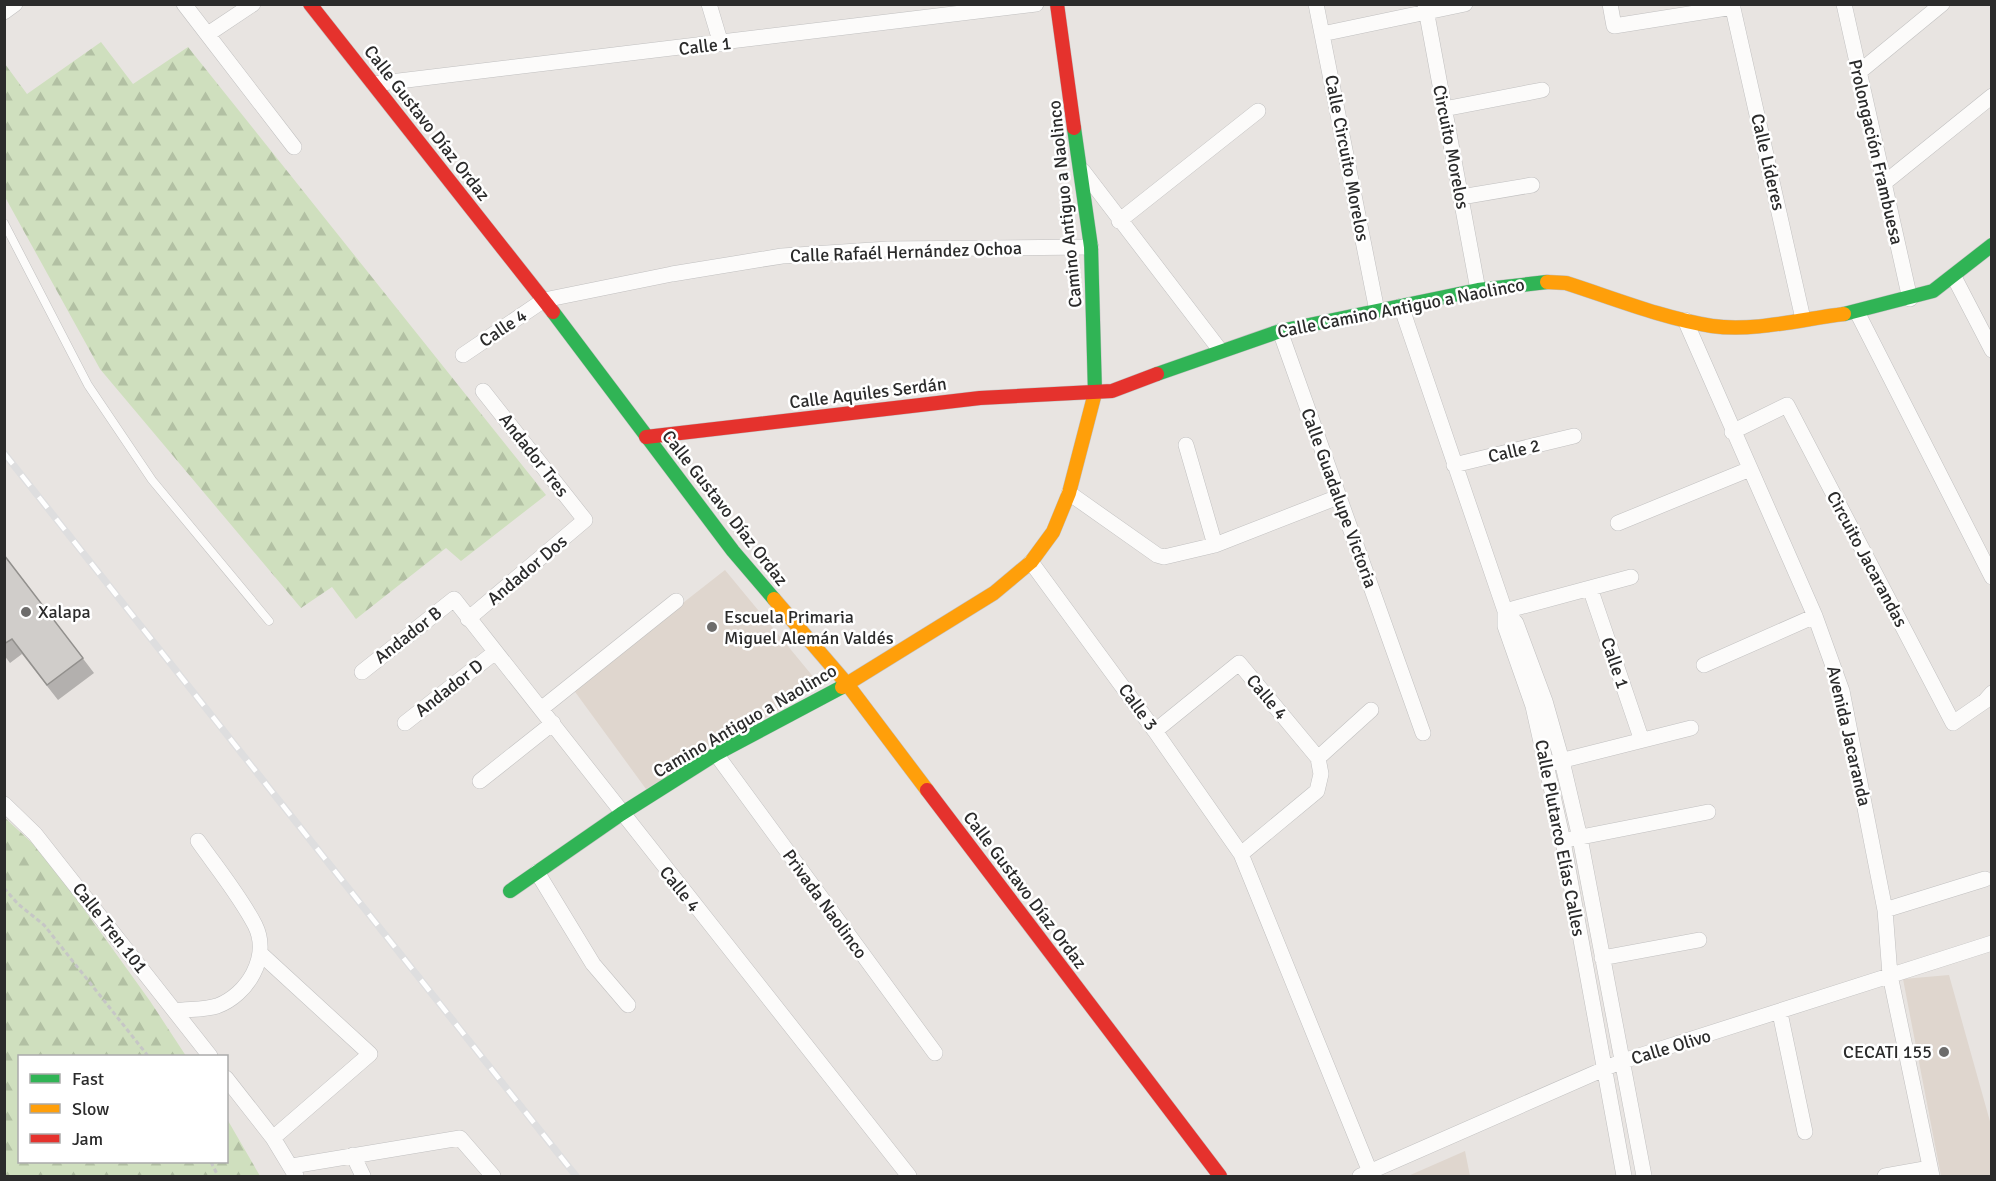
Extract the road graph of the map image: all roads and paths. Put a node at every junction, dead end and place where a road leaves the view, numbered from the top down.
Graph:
1 (15, 4) edge
2 (184, 4) edge
3 (253, 4) edge
4 (310, 4) edge
5 (708, 4) edge
6 (1036, 4) edge
7 (1057, 4) edge
8 (1316, 4) edge
9 (1465, 4) edge
10 (1610, 4) edge
11 (1844, 4) edge
12 (1942, 4) edge
13 (1733, 6) edge
14 (1425, 8) edge
15 (4, 12) edge
16 (208, 34) junction
17 (1322, 34) junction
18 (721, 44) junction
19 (1858, 74) junction
20 (374, 84) junction
21 (1542, 90) dead end
22 (1992, 96) edge
23 (1444, 108) junction
24 (1258, 111) dead end
25 (294, 147) dead end
26 (1083, 171) junction
27 (1883, 184) junction
28 (1532, 185) dead end
29 (1461, 197) junction
30 (1119, 221) junction
31 (4, 223) edge
32 (1992, 245) edge
33 (1091, 247) junction
34 (1954, 277) junction
35 (1478, 290) junction
36 (1910, 299) junction
37 (544, 300) junction
38 (1401, 306) junction
39 (1377, 311) junction
40 (1857, 312) junction
41 (1803, 319) junction
42 (1684, 320) junction
43 (1280, 331) junction
44 (1220, 350) junction
45 (1992, 350) edge
46 (463, 355) dead end
47 (483, 391) dead end
48 (1095, 393) junction
49 (1732, 432) junction
50 (1574, 436) dead end
51 (646, 437) junction
52 (1186, 445) dead end
53 (1454, 465) junction
54 (1750, 469) junction
55 (1069, 494) junction
56 (1338, 497) junction
57 (585, 520) joint
58 (1618, 523) dead end
59 (1215, 545) junction
60 (1031, 562) junction
61 (1631, 577) dead end
62 (1992, 577) edge
63 (1590, 588) junction
64 (454, 599) joint
65 (676, 601) dead end
66 (1505, 611) junction
67 (1815, 616) junction
68 (468, 619) junction
69 (269, 621) dead end
70 (494, 653) junction
71 (1704, 665) dead end
72 (362, 672) dead end
73 (847, 684) junction
74 (1992, 693) edge
75 (541, 709) junction
76 (1371, 710) dead end
77 (405, 723) dead end
78 (553, 723) junction
79 (1691, 728) dead end
80 (1155, 731) junction
81 (1423, 733) dead end
82 (1641, 738) junction
83 (716, 754) junction
84 (1318, 758) junction
85 (1562, 761) junction
86 (1546, 765) junction
87 (480, 780) dead end
88 (4, 804) edge
89 (1708, 812) dead end
90 (621, 814) junction
91 (1580, 838) junction
92 (198, 841) dead end
93 (1563, 841) junction
94 (1241, 854) junction
95 (537, 872) junction
96 (1985, 879) dead end
97 (4, 888) edge
98 (510, 891) dead end
99 (1885, 910) junction
100 (1699, 940) dead end
101 (1992, 943) edge
102 (261, 954) junction
103 (1602, 958) junction
104 (1890, 975) junction
105 (628, 1005) dead end
106 (176, 1011) junction
107 (1780, 1013) junction
108 (935, 1053) dead end
109 (147, 1055) edge
110 (209, 1055) edge
111 (1620, 1062) junction
112 (1604, 1068) junction
113 (228, 1081) edge
114 (1805, 1132) dead end
115 (273, 1138) junction
116 (353, 1155) junction
117 (294, 1171) edge
118 (1931, 1172) edge
119 (1365, 1174) edge
120 (363, 1176) edge
121 (493, 1176) edge
122 (909, 1176) edge
123 (1220, 1176) edge
124 (1623, 1176) edge
125 (1644, 1176) edge
126 (1885, 1176) edge

1 - 15 street
2 - 16 street
3 - 16 street
4 - 20 street, Calle Gustavo Díaz Ordaz
5 - 18 street
6 - 18 street, Calle 1
7 - 26 street, Camino Antiguo a Naolinco
8 - 17 street, Calle Circuito Morelos
9 - 14 street
10 - 13 street
11 - 19 street, Prolongación Frambuesa
12 - 19 street
13 - 41 street, Calle Líderes
14 - 17 street
14 - 23 street, Circuito Morelos
16 - 25 street
17 - 39 street, Calle Circuito Morelos
18 - 20 street, Calle 1
19 - 27 street, Prolongación Frambuesa
20 - 37 street, Calle Gustavo Díaz Ordaz
21 - 23 street
22 - 27 street
23 - 29 street, Circuito Morelos
24 - 30 street
26 - 30 street
26 - 33 street, Camino Antiguo a Naolinco
27 - 36 street, Prolongación Frambuesa
28 - 29 street
29 - 35 street, Circuito Morelos
30 - 44 street
31 - 69 lane
32 - 34 street, Calle Camino Antiguo a Naolinco
33 - 37 street, Calle Rafaél Hernández Ochoa
33 - 48 street, Camino Antiguo a Naolinco
34 - 36 street, Calle Camino Antiguo a Naolinco
34 - 45 street
35 - 38 street, Calle Camino Antiguo a Naolinco
35 - 42 street, Calle Camino Antiguo a Naolinco
36 - 40 street, Calle Camino Antiguo a Naolinco
37 - 46 street, Calle 4
37 - 51 street, Calle Gustavo Díaz Ordaz
38 - 39 street, Calle Camino Antiguo a Naolinco
38 - 53 street, Calle Plutarco Elías Calles
39 - 43 street, Calle Camino Antiguo a Naolinco
40 - 41 street, Calle Camino Antiguo a Naolinco
40 - 62 street
41 - 42 street, Calle Camino Antiguo a Naolinco
42 - 49 street, Avenida Jacaranda
43 - 44 street, Calle Camino Antiguo a Naolinco
43 - 56 street, Calle Guadalupe Victoria
44 - 48 street, Calle Camino Antiguo a Naolinco
47 - 57 street, Andador Tres
48 - 51 street, Calle Aquiles Serdán
48 - 55 street, Camino Antiguo a Naolinco
49 - 54 street, Avenida Jacaranda
49 - 74 street, Circuito Jacarandas
50 - 53 street, Calle 2
51 - 73 street, Calle Gustavo Díaz Ordaz
52 - 59 street
53 - 66 street, Calle Plutarco Elías Calles
54 - 58 street
54 - 67 street, Avenida Jacaranda
55 - 59 street
55 - 60 street, Camino Antiguo a Naolinco
56 - 59 street
56 - 81 street, Calle Guadalupe Victoria
57 - 68 street, Andador Dos
60 - 73 street, Camino Antiguo a Naolinco
60 - 80 street, Calle 3
61 - 63 street
63 - 66 street
63 - 82 street, Calle 1
64 - 68 street, Calle 4
64 - 72 street, Andador B
65 - 75 street
66 - 85 street, Calle Plutarco Elías Calles
66 - 86 street, Calle Plutarco Elías Calles
67 - 71 street
67 - 99 street, Avenida Jacaranda
68 - 70 street, Calle 4
70 - 75 street, Calle 4
70 - 77 street, Andador D
73 - 83 street, Camino Antiguo a Naolinco
73 - 123 street, Calle Gustavo Díaz Ordaz
75 - 78 street, Calle 4
76 - 84 street
78 - 87 street
78 - 90 street, Calle 4
79 - 82 street
80 - 84 street, Calle 4
80 - 94 street, Calle 3
82 - 85 street
83 - 90 street, Camino Antiguo a Naolinco
83 - 108 street, Privada Naolinco
84 - 94 street
85 - 86 street
85 - 91 street, Calle Plutarco Elías Calles
86 - 93 street, Calle Plutarco Elías Calles
88 - 106 street, Calle Tren 101
89 - 91 street
90 - 95 street, Camino Antiguo a Naolinco
90 - 122 street, Calle 4
91 - 93 street
91 - 103 street, Calle Plutarco Elías Calles
92 - 102 street
93 - 112 street, Calle Plutarco Elías Calles
94 - 119 street, Calle 3
95 - 98 street, Camino Antiguo a Naolinco
95 - 105 street
96 - 99 street
97 - 109 path
99 - 104 street, Avenida Jacaranda
100 - 103 street
101 - 104 street, Calle Olivo
102 - 106 street
102 - 115 street
103 - 111 street, Calle Plutarco Elías Calles
104 - 107 street, Calle Olivo
104 - 118 street, Avenida Jacaranda
106 - 110 street, Calle Tren 101
107 - 111 street, Calle Olivo
107 - 114 street
111 - 112 street, Calle Olivo
111 - 125 street, Calle Plutarco Elías Calles
112 - 119 street, Calle Olivo
112 - 124 street, Calle Plutarco Elías Calles
113 - 115 street
115 - 117 street
116 - 117 street
116 - 120 street
116 - 121 street
118 - 126 street

